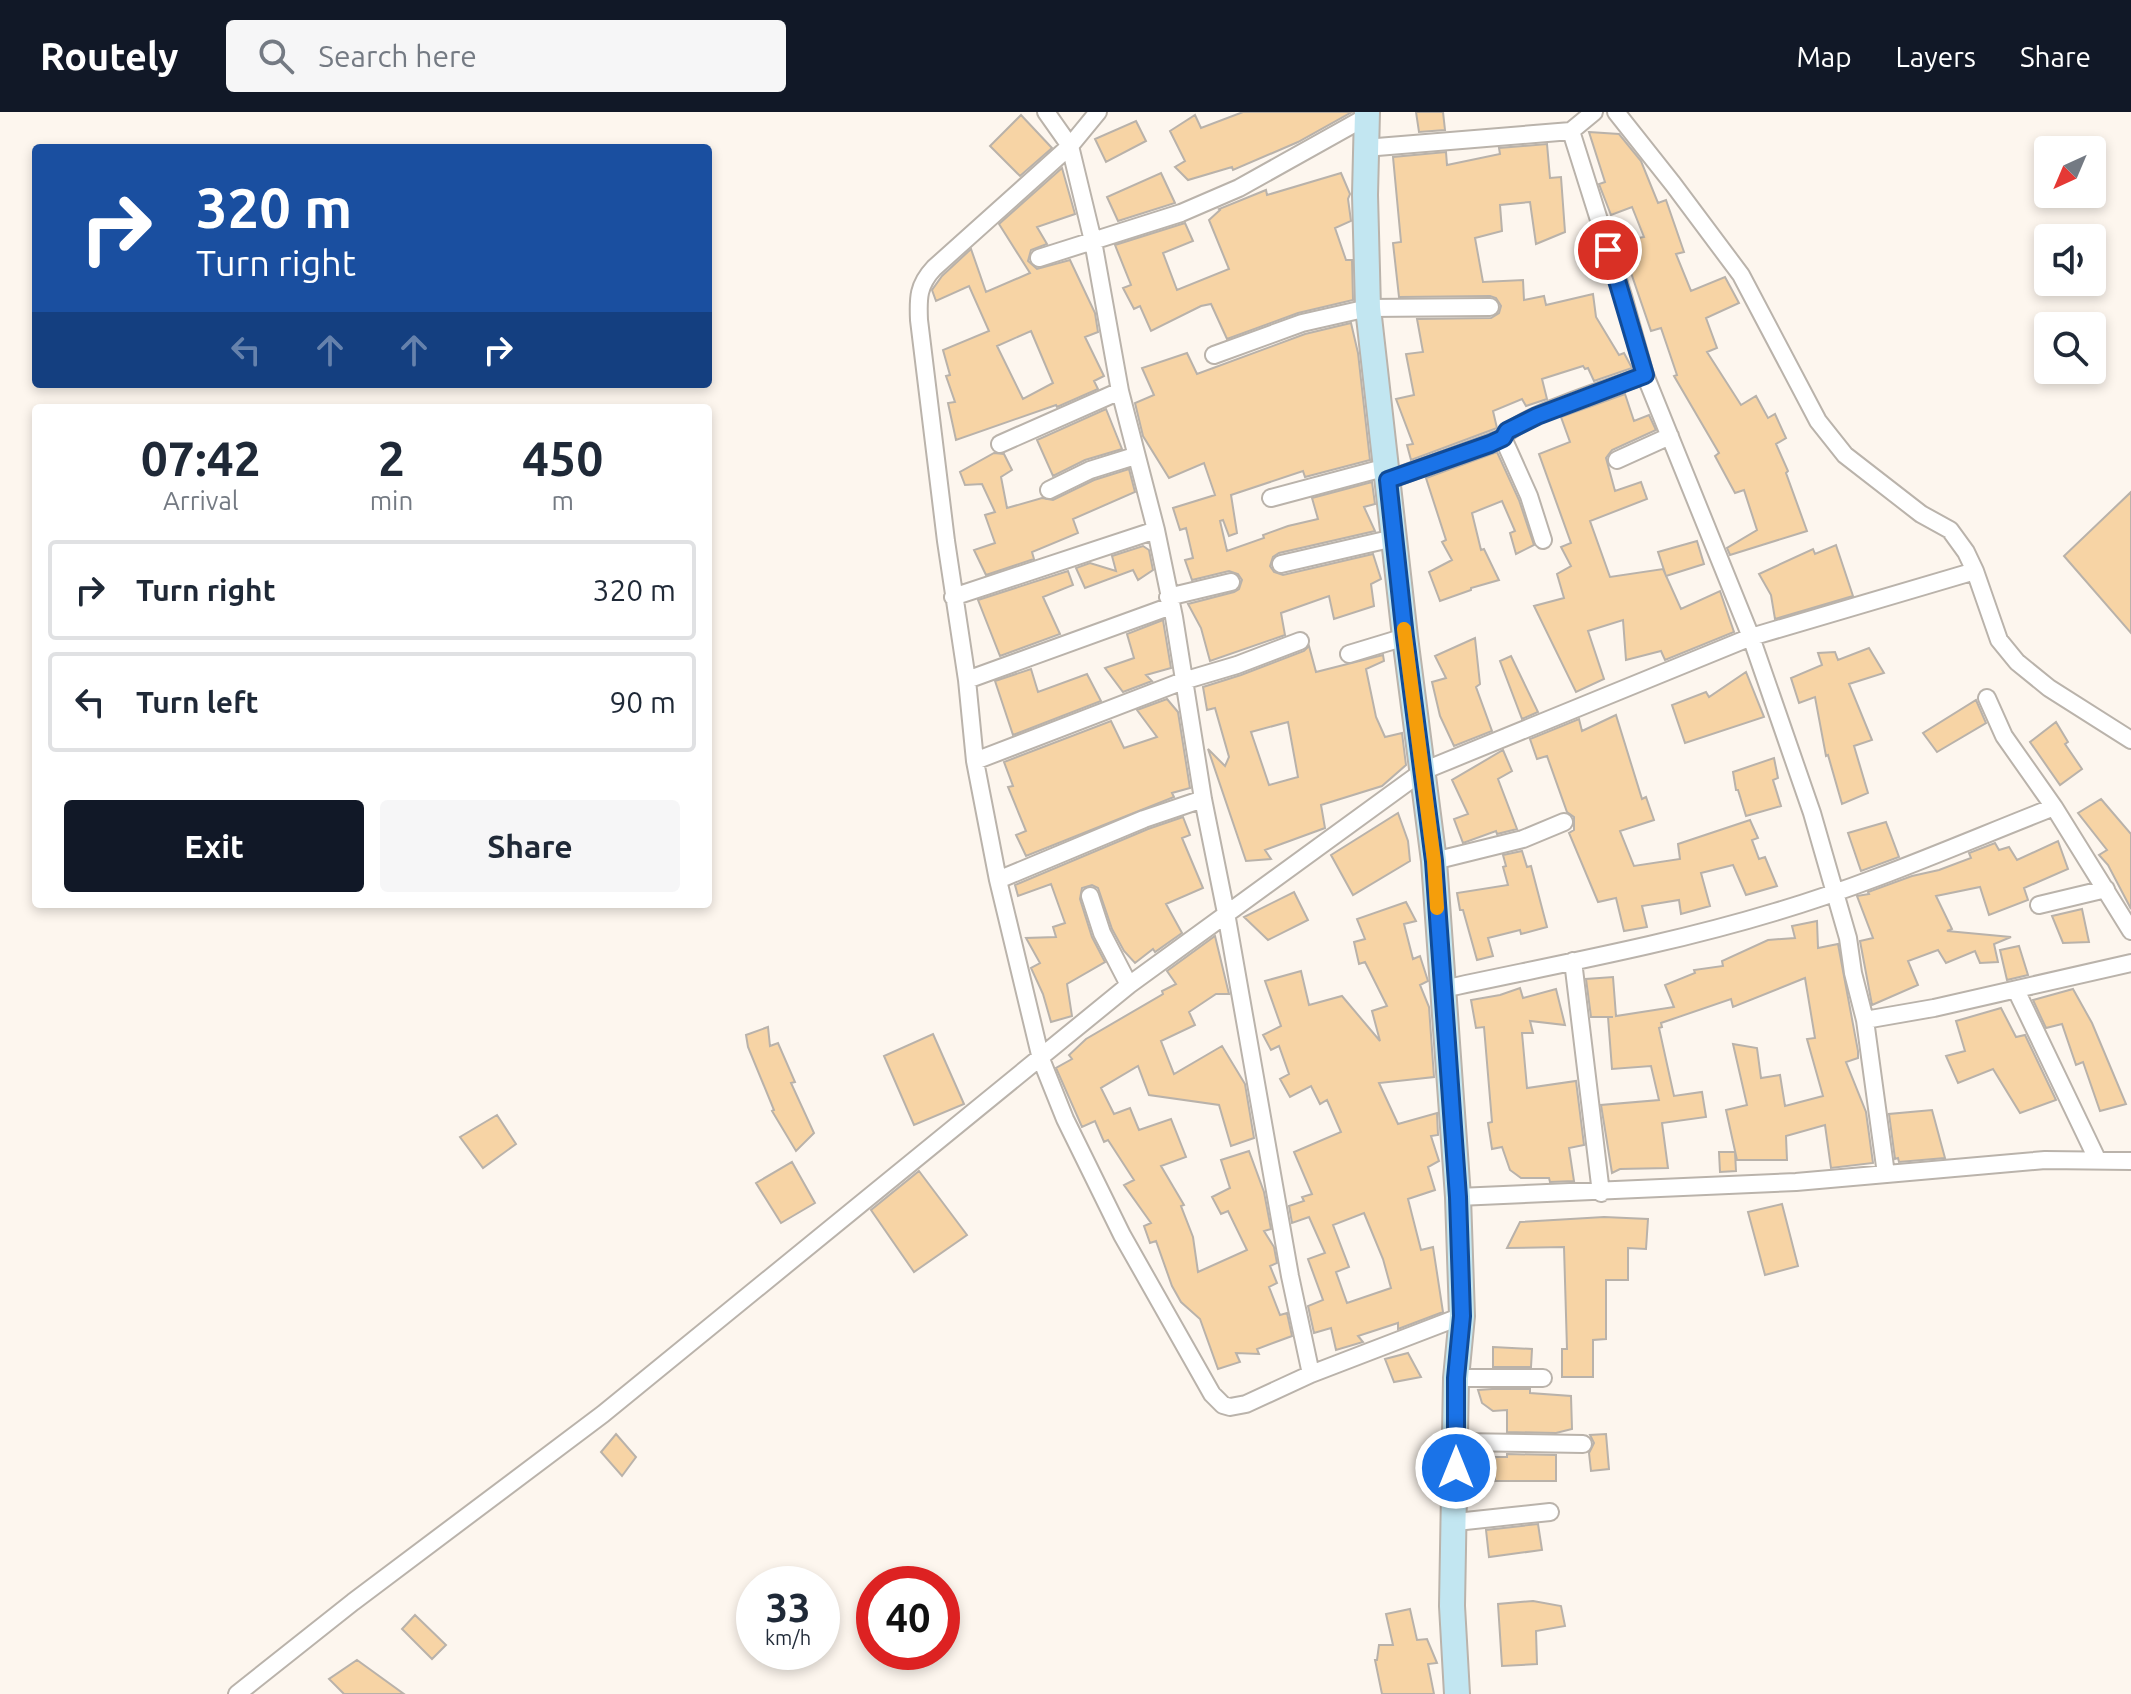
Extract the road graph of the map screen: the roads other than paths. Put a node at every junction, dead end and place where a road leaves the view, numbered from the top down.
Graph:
1 (1046, 112) edge
2 (1098, 112) edge
3 (1594, 112) edge
4 (1616, 112) edge
5 (1367, 115) edge
6 (1571, 131) junction
7 (1070, 146) junction
8 (1365, 148) junction
9 (1093, 241) junction
10 (1039, 258) dead end
11 (1490, 307) dead end
12 (1368, 308) junction
13 (1214, 355) dead end
14 (1645, 375) junction
15 (1120, 391) junction
16 (1670, 436) junction
17 (1503, 438) junction
18 (1000, 444) dead end
19 (1135, 456) junction
20 (1617, 460) dead end
21 (1387, 474) junction
22 (1049, 490) dead end
23 (1271, 498) dead end
24 (1156, 530) junction
25 (1394, 538) junction
26 (1543, 540) dead end
27 (1281, 564) dead end
28 (1975, 571) junction
29 (1231, 582) dead end
30 (953, 597) junction
31 (1170, 601) junction
32 (1405, 637) junction
33 (1751, 637) junction
34 (1300, 641) dead end
35 (1349, 654) dead end
36 (967, 680) junction
37 (1183, 681) junction
38 (1987, 698) dead end
39 (2131, 740) edge
40 (975, 761) junction
41 (1423, 771) junction
42 (1203, 799) junction
43 (2054, 807) junction
44 (1564, 822) dead end
45 (1434, 861) junction
46 (998, 880) junction
47 (2106, 889) junction
48 (1835, 894) junction
49 (1090, 896) dead end
50 (2039, 905) dead end
51 (1226, 913) junction
52 (2131, 931) edge
53 (1573, 961) junction
54 (2131, 963) edge
55 (1129, 985) junction
56 (1443, 989) junction
57 (2016, 990) junction
58 (1865, 1020) junction
59 (1041, 1059) junction
60 (2097, 1159) junction
61 (2131, 1161) edge
62 (1886, 1174) junction
63 (1601, 1193) junction
64 (1458, 1197) junction
65 (1462, 1316) junction
66 (1311, 1374) junction
67 (1456, 1378) junction
68 (1543, 1378) dead end
69 (1456, 1442) junction
70 (1583, 1444) dead end
71 (1550, 1512) dead end
72 (1456, 1522) junction
73 (237, 1694) edge
74 (1457, 1694) edge

1 - 7 street
2 - 7 street
3 - 6 street
4 - 28 street
5 - 8 street
5 - 9 street
6 - 8 street
6 - 14 street
7 - 9 street
7 - 30 street
8 - 12 street
9 - 10 street
9 - 15 street
11 - 12 street
12 - 13 street
12 - 21 street
14 - 16 street
14 - 17 street
15 - 18 street
15 - 19 street
16 - 20 street
16 - 33 street
17 - 21 street
17 - 26 street
19 - 22 street
19 - 24 street
21 - 23 street
21 - 25 street
24 - 30 street
24 - 31 street
25 - 27 street
25 - 32 street
28 - 33 street
28 - 39 street
29 - 31 street
30 - 36 street
31 - 36 street
31 - 37 street
32 - 35 street
32 - 41 street
33 - 41 street
33 - 48 street
34 - 37 street
36 - 40 street
37 - 40 street
37 - 42 street
38 - 43 street
40 - 46 street
41 - 45 street
41 - 51 street
42 - 46 street
42 - 51 street
43 - 47 street
43 - 48 street
44 - 45 street
45 - 56 street
46 - 59 street
47 - 50 street
47 - 52 street
48 - 53 street
48 - 58 street
49 - 55 street
51 - 55 street
51 - 66 street
53 - 56 street
53 - 63 street
54 - 57 street
55 - 59 street
56 - 64 street
57 - 58 street
57 - 60 street
58 - 62 street
59 - 66 street
59 - 73 street
60 - 61 street
60 - 62 street
62 - 63 street
63 - 64 street
64 - 65 street
65 - 66 street
65 - 67 street
67 - 68 street
67 - 69 street
69 - 70 street
69 - 72 street
71 - 72 street
72 - 74 street

